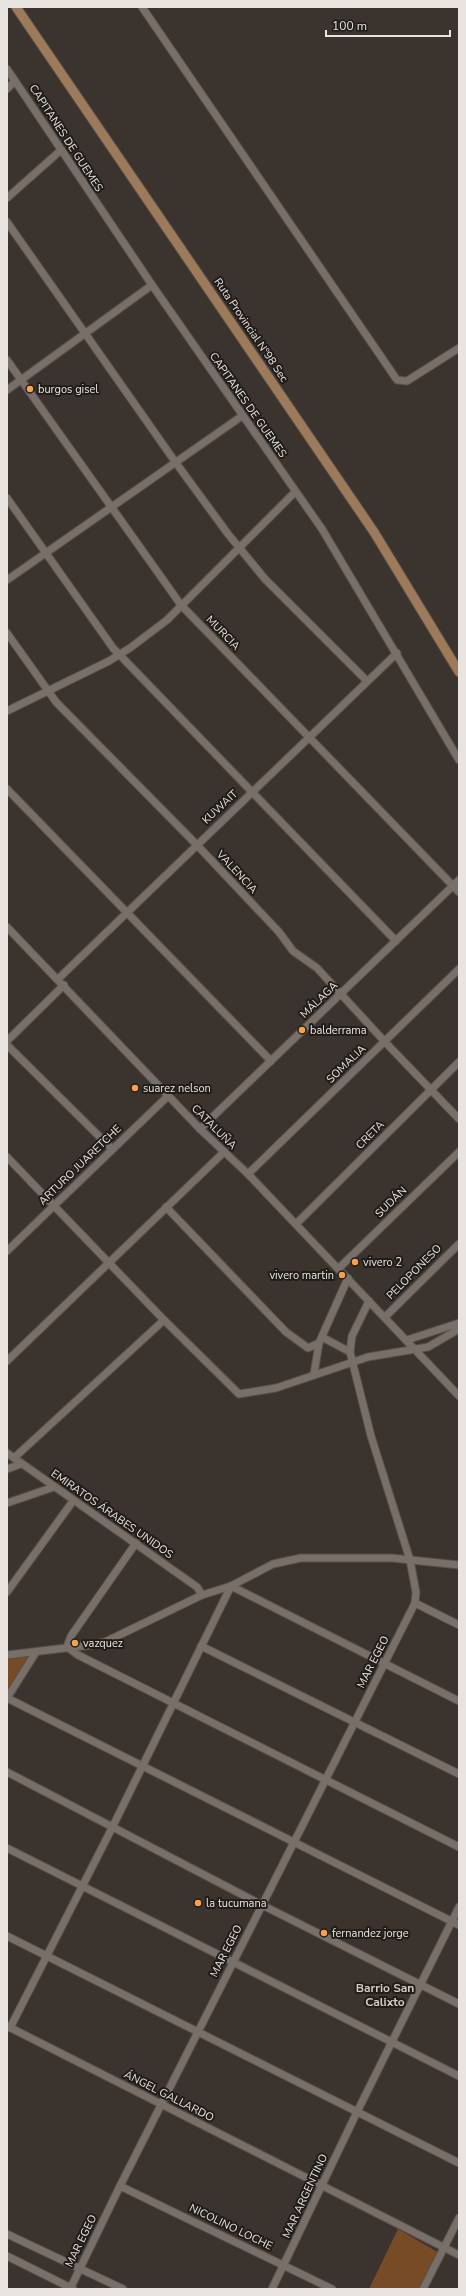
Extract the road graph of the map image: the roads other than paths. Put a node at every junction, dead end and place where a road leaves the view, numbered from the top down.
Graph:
1 (16, 7) edge
2 (142, 7) edge
3 (7, 69) edge
4 (15, 82) junction
5 (7, 89) edge
6 (60, 151) junction
7 (7, 198) edge
8 (7, 222) edge
9 (152, 286) junction
10 (87, 334) junction
11 (459, 348) edge
12 (7, 360) edge
13 (21, 380) junction
14 (7, 390) edge
15 (242, 416) junction
16 (176, 463) junction
17 (295, 492) junction
18 (7, 498) edge
19 (111, 508) junction
20 (238, 546) junction
21 (46, 553) junction
22 (7, 580) edge
23 (181, 605) junction
24 (7, 633) edge
25 (397, 653) junction
26 (120, 655) junction
27 (459, 672) edge
28 (367, 681) junction
29 (48, 691) junction
30 (7, 711) edge
31 (309, 736) junction
32 (459, 760) edge
33 (7, 789) edge
34 (253, 791) junction
35 (196, 844) junction
36 (459, 880) edge
37 (453, 886) junction
38 (459, 892) edge
39 (127, 912) junction
40 (7, 927) edge
41 (396, 941) junction
42 (459, 969) edge
43 (58, 979) junction
44 (64, 985) junction
45 (340, 995) junction
46 (7, 1041) edge
47 (385, 1042) junction
48 (7, 1045) edge
49 (271, 1061) junction
50 (459, 1062) edge
51 (432, 1090) junction
52 (168, 1096) junction
53 (459, 1118) edge
54 (200, 1129) junction
55 (112, 1149) junction
56 (224, 1152) junction
57 (459, 1152) edge
58 (7, 1157) edge
59 (248, 1174) junction
60 (54, 1206) junction
61 (166, 1207) junction
62 (296, 1224) junction
63 (459, 1244) edge
64 (7, 1251) edge
65 (109, 1264) junction
66 (339, 1268) junction
67 (348, 1278) junction
68 (369, 1301) junction
69 (385, 1317) junction
70 (164, 1320) junction
71 (459, 1323) edge
72 (459, 1329) edge
73 (320, 1340) junction
74 (407, 1340) junction
75 (415, 1349) junction
76 (350, 1352) junction
77 (7, 1361) edge
78 (354, 1362) junction
79 (314, 1374) junction
80 (459, 1396) edge
81 (7, 1453) edge
82 (14, 1458) junction
83 (21, 1464) junction
84 (7, 1469) edge
85 (54, 1487) junction
86 (73, 1501) junction
87 (7, 1503) edge
88 (136, 1543) junction
89 (410, 1560) junction
90 (459, 1566) edge
91 (231, 1586) junction
92 (7, 1592) edge
93 (202, 1595) junction
94 (415, 1603) junction
95 (459, 1625) edge
96 (201, 1646) junction
97 (67, 1647) junction
98 (36, 1652) junction
99 (7, 1655) edge
100 (385, 1663) junction
101 (7, 1698) edge
102 (459, 1701) edge
103 (173, 1702) junction
104 (354, 1722) junction
105 (142, 1765) junction
106 (7, 1772) edge
107 (459, 1774) edge
108 (325, 1780) junction
109 (112, 1828) junction
110 (294, 1841) junction
111 (459, 1847) edge
112 (7, 1848) edge
113 (82, 1886) junction
114 (262, 1905) junction
115 (459, 1907) edge
116 (452, 1921) junction
117 (459, 1925) edge
118 (7, 1936) edge
119 (46, 1956) junction
120 (233, 1961) junction
121 (420, 1984) junction
122 (459, 2004) edge
123 (9, 2027) edge
124 (197, 2033) junction
125 (392, 2041) junction
126 (459, 2076) edge
127 (161, 2105) junction
128 (357, 2112) junction
129 (459, 2163) edge
130 (321, 2185) junction
131 (120, 2186) junction
132 (459, 2218) edge
133 (7, 2234) edge
134 (444, 2247) junction
135 (459, 2255) edge
136 (7, 2256) edge
137 (284, 2266) junction
138 (80, 2268) junction
139 (71, 2289) edge
140 (123, 2289) edge
141 (272, 2289) edge
142 (332, 2289) edge
143 (423, 2289) edge

1 - 27 street, Ruta Provincial Nº98 Sec
2 - 11 street
3 - 4 street, CAPITANES DE GUEMES
4 - 5 street
4 - 6 street, CAPITANES DE GUEMES
6 - 7 street
6 - 9 street, CAPITANES DE GUEMES
8 - 10 street
9 - 10 street
9 - 15 street, CAPITANES DE GUEMES
10 - 13 street
10 - 16 street
12 - 13 street, MURCIA
13 - 14 street
13 - 19 street, MURCIA
15 - 16 street
15 - 17 street, CAPITANES DE GUEMES
16 - 19 street
16 - 20 street
17 - 20 street
17 - 25 street, CAPITANES DE GUEMES
18 - 21 street
19 - 21 street
19 - 23 street, MURCIA
20 - 23 street
20 - 28 street
21 - 22 street
21 - 26 street
23 - 26 street
23 - 31 street, MURCIA
24 - 29 street, VALENCIA
25 - 28 street, KUWAIT
25 - 32 street, CAPITANES DE GUEMES
26 - 29 street
26 - 34 street
28 - 31 street, KUWAIT
29 - 30 street
29 - 35 street, VALENCIA
31 - 34 street, KUWAIT
31 - 37 street, MURCIA
33 - 39 street
34 - 35 street, KUWAIT
34 - 41 street
35 - 39 street, KUWAIT
35 - 45 street, VALENCIA
36 - 37 street, MÁLAGA
37 - 38 street, MURCIA
37 - 41 street, MÁLAGA
39 - 43 street, KUWAIT
39 - 49 street
40 - 43 street, CATALUÑA
41 - 45 street, MÁLAGA
42 - 47 street, SOMALIA
43 - 44 street, CATALUÑA
44 - 46 street
44 - 52 street, CATALUÑA
45 - 47 street, VALENCIA
45 - 49 street, MÁLAGA
47 - 51 street, VALENCIA
47 - 59 street, SOMALIA
48 - 55 street
49 - 54 street, MÁLAGA
50 - 51 street, CRETA
51 - 53 street, VALENCIA
51 - 62 street, CRETA
52 - 54 street, CATALUÑA
52 - 55 street, ARTURO JUARETCHE
54 - 56 street, CATALUÑA
55 - 60 street, ARTURO JUARETCHE
56 - 59 street, CATALUÑA
56 - 61 street
57 - 66 street, SUDÁN
58 - 60 street
59 - 62 street, CATALUÑA
60 - 64 street, ARTURO JUARETCHE
60 - 65 street
61 - 65 street
61 - 73 street
62 - 66 street, CATALUÑA
63 - 69 street, PELOPONESO
65 - 70 street
65 - 77 street
66 - 67 street, CATALUÑA
67 - 68 street, CATALUÑA
67 - 73 street
68 - 69 street, CATALUÑA
68 - 76 street
69 - 74 street, CATALUÑA
70 - 79 street
70 - 82 street
71 - 74 street
72 - 75 street
73 - 76 street
73 - 79 street
74 - 75 street, CATALUÑA
75 - 78 street
75 - 80 street, CATALUÑA
76 - 78 street
78 - 79 street
78 - 89 street
81 - 82 street, EMIRATOS ÁRABES UNIDOS
82 - 83 street, EMIRATOS ÁRABES UNIDOS
83 - 84 street
83 - 85 street, EMIRATOS ÁRABES UNIDOS
85 - 86 street, EMIRATOS ÁRABES UNIDOS
85 - 87 street
86 - 88 street, EMIRATOS ÁRABES UNIDOS
86 - 92 street
88 - 93 street, EMIRATOS ÁRABES UNIDOS
88 - 97 street
89 - 90 street
89 - 91 street
89 - 94 street
91 - 93 street
91 - 96 street
91 - 100 street
93 - 97 street
94 - 95 street
94 - 100 street, MAR EGEO
96 - 103 street
96 - 104 street
97 - 98 street
97 - 103 street
98 - 99 street
98 - 101 street
100 - 102 street
100 - 104 street, MAR EGEO
101 - 105 street
103 - 105 street
103 - 108 street
104 - 107 street
104 - 108 street, MAR EGEO
105 - 109 street
105 - 110 street
106 - 109 street
108 - 110 street, MAR EGEO
108 - 111 street
109 - 113 street
109 - 114 street
110 - 114 street, MAR EGEO
110 - 116 street
112 - 113 street
113 - 119 street
113 - 120 street
114 - 120 street, MAR EGEO
114 - 121 street
115 - 116 street, MAR ARGENTINO
116 - 117 street
116 - 121 street, MAR ARGENTINO
118 - 119 street
119 - 123 street
119 - 124 street
120 - 124 street, MAR EGEO
120 - 125 street
121 - 122 street
121 - 125 street, MAR ARGENTINO
123 - 127 street, ÁNGEL GALLARDO
124 - 127 street, MAR EGEO
124 - 128 street
125 - 126 street
125 - 128 street, MAR ARGENTINO
127 - 130 street, ÁNGEL GALLARDO
127 - 131 street, MAR EGEO
128 - 129 street
128 - 130 street, MAR ARGENTINO
130 - 134 street, ÁNGEL GALLARDO
130 - 137 street, MAR ARGENTINO
131 - 137 street, NICOLINO LOCHE
131 - 138 street, MAR EGEO
132 - 134 street
133 - 138 street
134 - 135 street, ÁNGEL GALLARDO
134 - 143 street
136 - 139 street
137 - 141 street, MAR ARGENTINO
137 - 142 street, NICOLINO LOCHE
138 - 139 street, MAR EGEO
138 - 140 street

